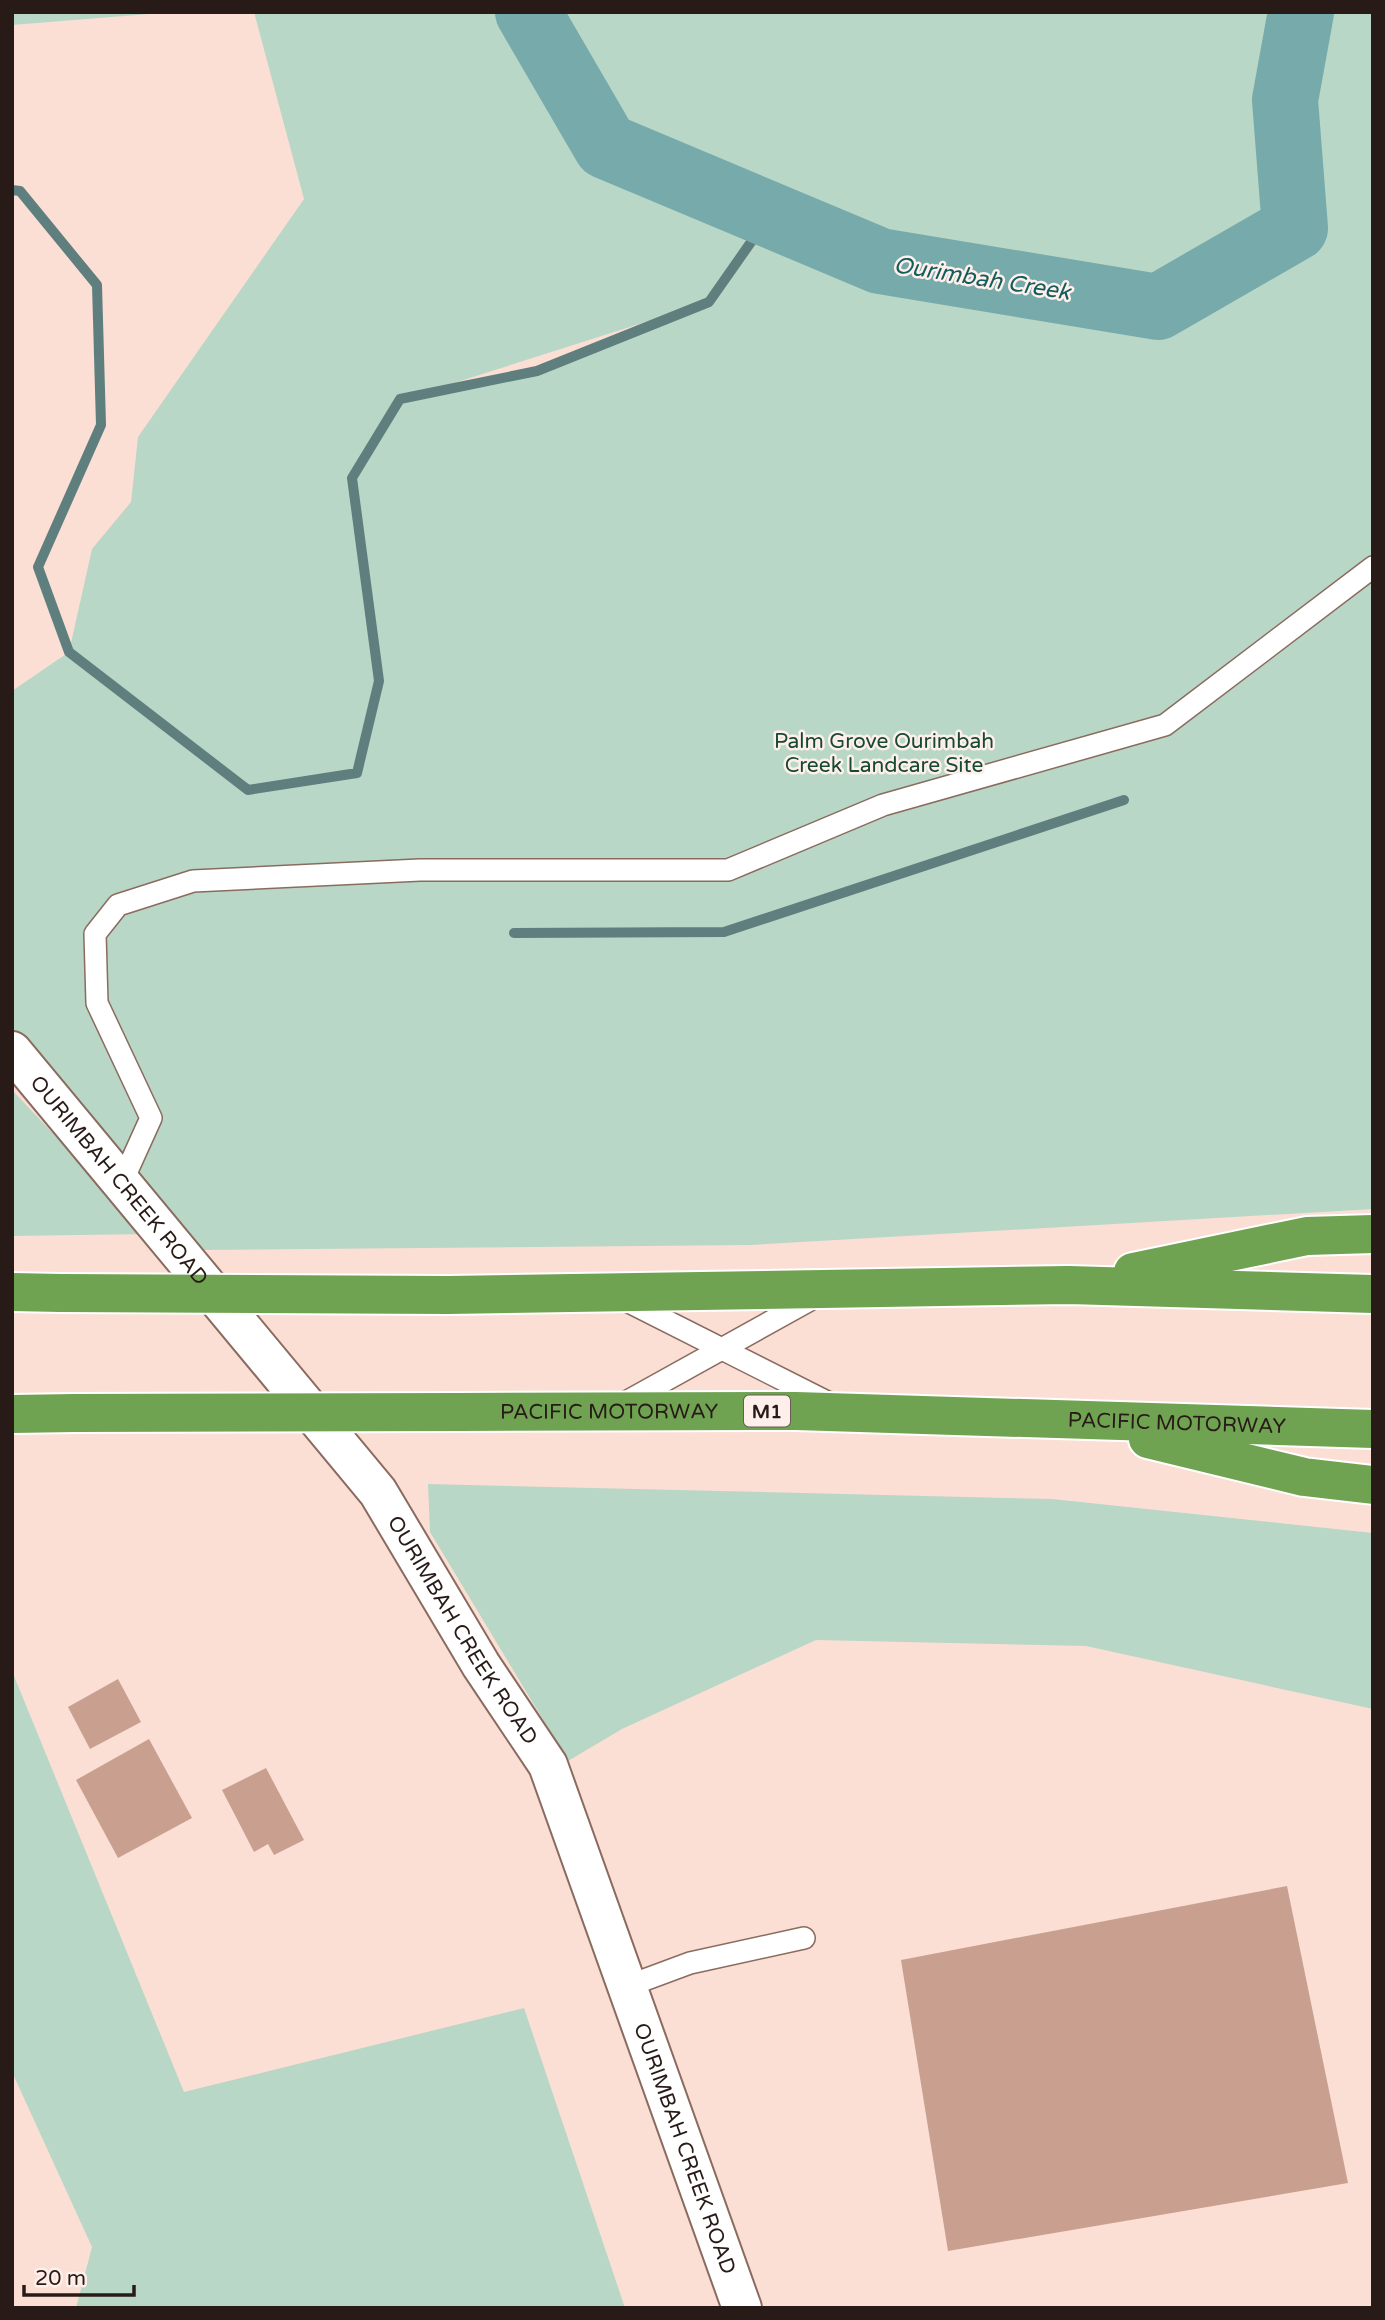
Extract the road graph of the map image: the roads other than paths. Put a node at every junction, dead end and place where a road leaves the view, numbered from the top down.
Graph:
1 (1373, 567) edge
2 (12, 1051) edge
3 (117, 1177) junction
4 (1373, 1234) edge
5 (1069, 1285) junction
6 (828, 1290) junction
7 (12, 1292) edge
8 (614, 1294) junction
9 (1373, 1294) edge
10 (722, 1349) junction
11 (612, 1410) junction
12 (847, 1413) junction
13 (12, 1414) edge
14 (1074, 1422) junction
15 (1373, 1429) edge
16 (1373, 1485) edge
17 (804, 1938) dead end
18 (628, 1986) junction
19 (742, 2308) edge

1 - 3 lane
2 - 3 street, OURIMBAH CREEK ROAD
3 - 18 street, OURIMBAH CREEK ROAD
4 - 5 highway
5 - 6 highway
5 - 9 highway
6 - 8 highway
6 - 10 lane
7 - 8 highway, bridge
8 - 10 lane
10 - 11 lane
10 - 12 lane
11 - 12 highway, PACIFIC MOTORWAY / M1
11 - 13 highway, PACIFIC MOTORWAY / M1, bridge
12 - 14 highway, PACIFIC MOTORWAY / M1
14 - 15 highway, PACIFIC MOTORWAY / M1
14 - 16 highway
17 - 18 lane
18 - 19 street, OURIMBAH CREEK ROAD

